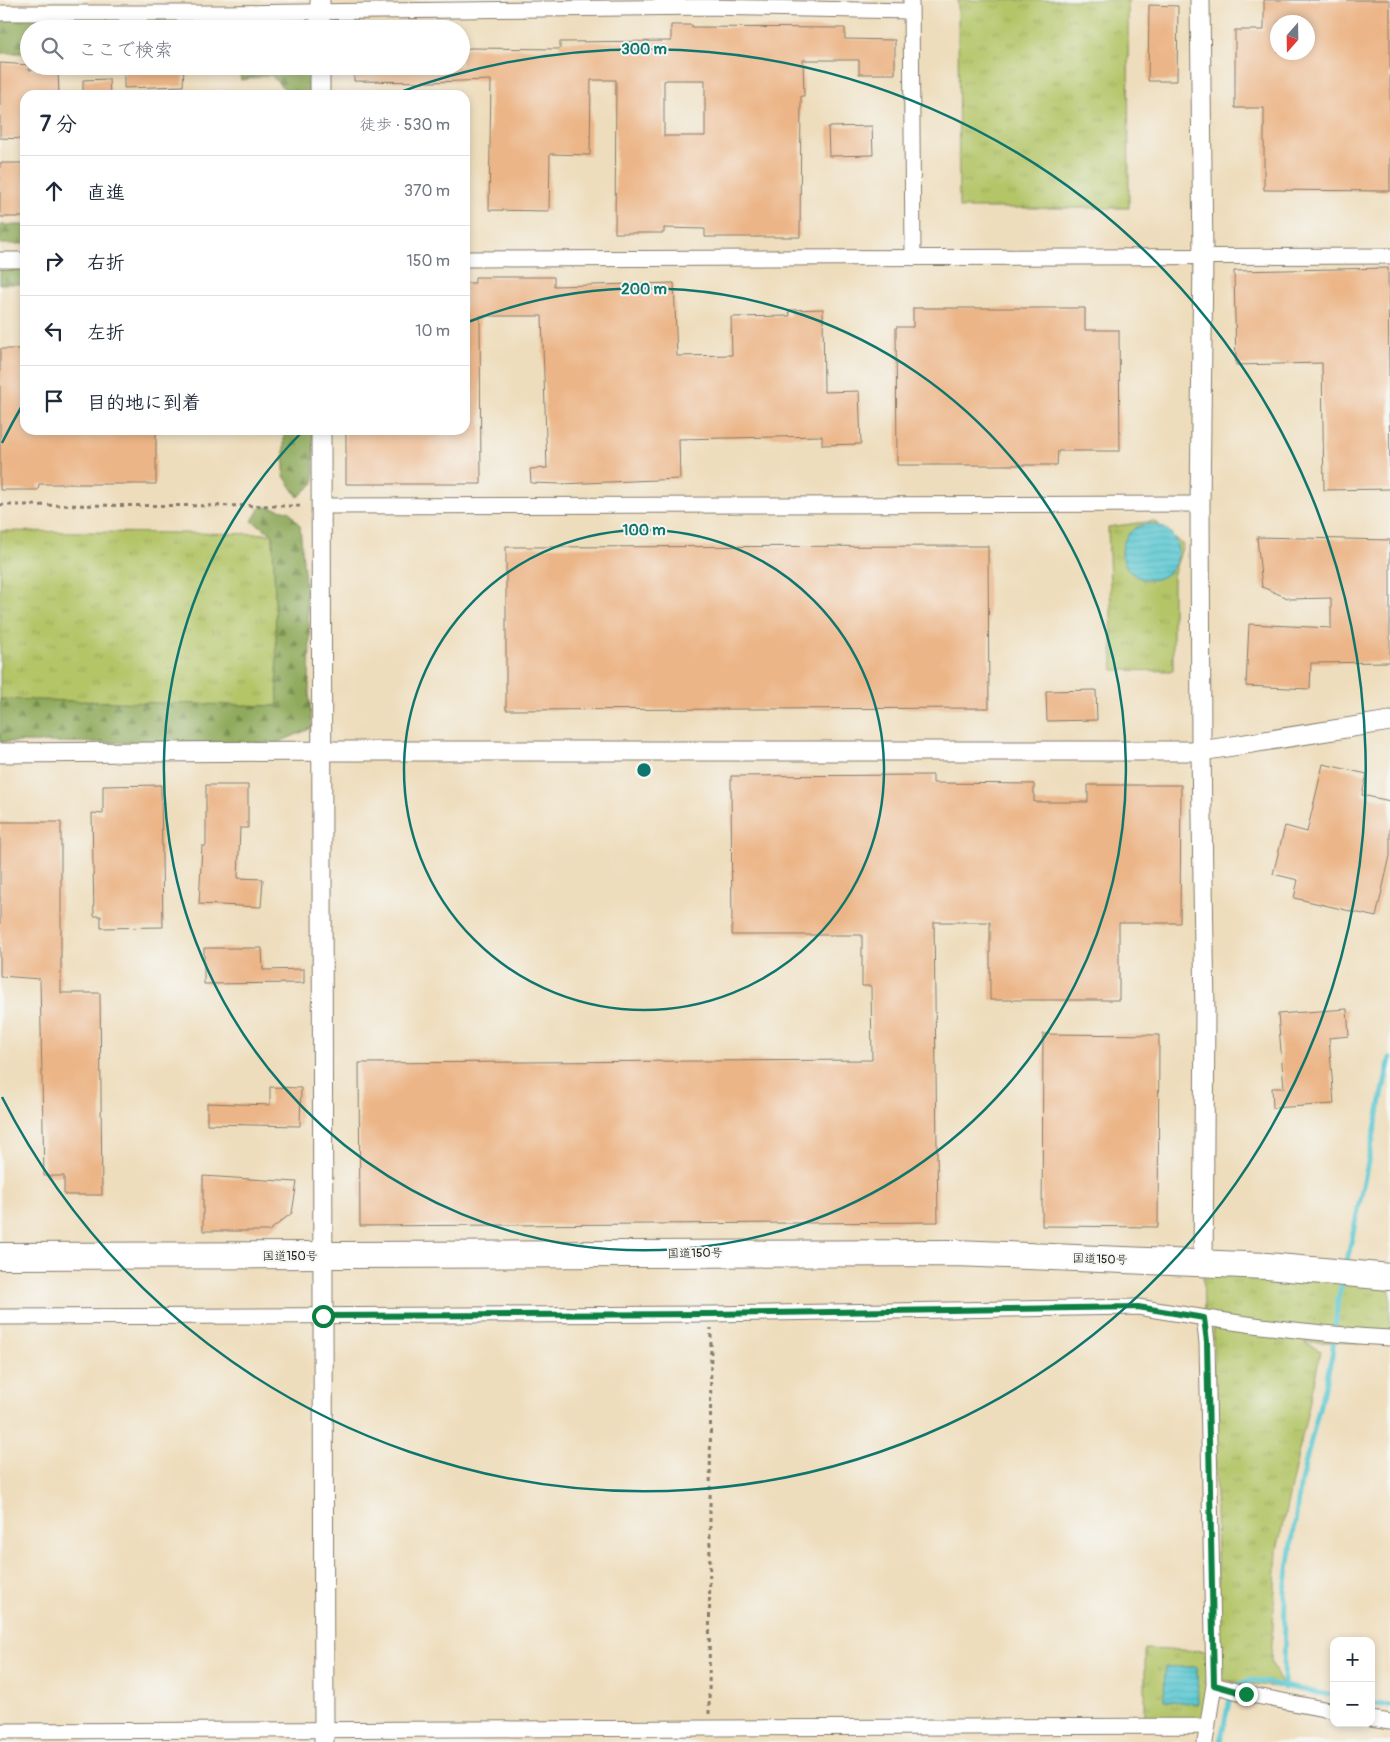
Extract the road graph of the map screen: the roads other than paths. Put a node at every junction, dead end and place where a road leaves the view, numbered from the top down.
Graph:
1 (1200, 0) edge
2 (911, 6) edge
3 (0, 13) edge
4 (320, 13) edge
5 (320, 75) edge
6 (320, 90) edge
7 (1390, 256) edge
8 (1203, 257) junction
9 (913, 258) junction
10 (470, 259) edge
11 (0, 260) edge
12 (20, 260) edge
13 (321, 435) edge
14 (1200, 504) junction
15 (320, 506) junction
16 (1390, 721) edge
17 (322, 750) junction
18 (1201, 751) junction
19 (0, 753) edge
20 (0, 1256) edge
21 (322, 1256) junction
22 (1202, 1262) junction
23 (1390, 1276) edge
24 (323, 1316) junction
25 (0, 1317) edge
26 (1204, 1318) junction
27 (1390, 1338) edge
28 (1221, 1686) junction
29 (1330, 1710) edge
30 (1375, 1720) edge
31 (1390, 1722) edge
32 (1208, 1726) junction
33 (0, 1731) edge
34 (324, 1737) edge
35 (1205, 1742) edge

1 - 8 street
2 - 4 street
2 - 9 street
3 - 4 street
5 - 6 street
7 - 8 street
8 - 9 street
8 - 14 street
9 - 10 street
11 - 12 street
13 - 15 street
14 - 15 street
14 - 18 street
15 - 17 street
16 - 18 street
17 - 18 street
17 - 19 street
17 - 21 street
18 - 22 street
20 - 21 highway, 国道150号
21 - 22 highway, 国道150号
21 - 24 street
22 - 23 highway, 国道150号
24 - 25 street
24 - 26 street
24 - 34 street
26 - 27 street
26 - 28 street
28 - 29 street
28 - 32 street
30 - 31 street
32 - 34 street
32 - 35 street
33 - 34 street

